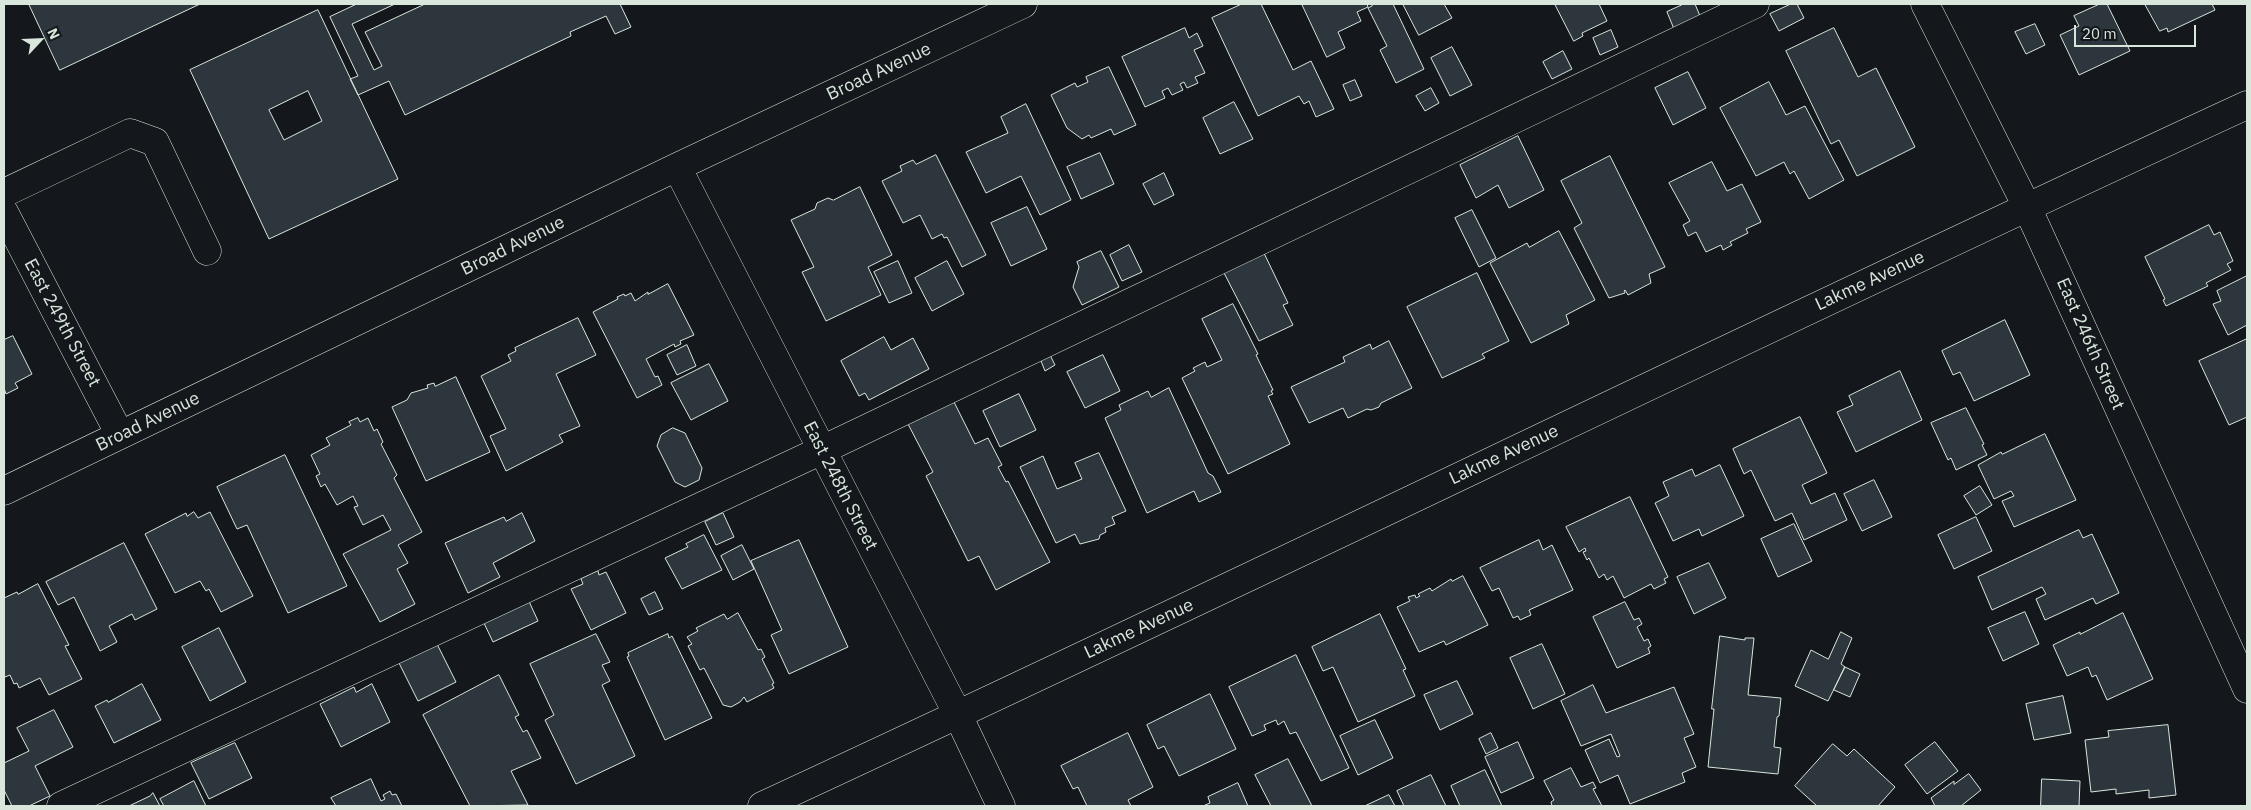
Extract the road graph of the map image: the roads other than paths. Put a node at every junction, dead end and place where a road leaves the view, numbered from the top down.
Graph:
1 (1023, 4) edge
2 (1755, 4) edge
3 (1925, 4) edge
4 (2247, 105) edge
5 (677, 167) junction
6 (4, 193) edge
7 (2027, 207) junction
8 (4, 212) edge
9 (208, 251) dead end
10 (120, 435) junction
11 (822, 450) junction
12 (4, 491) edge
13 (2247, 689) edge
14 (958, 715) junction
15 (61, 806) edge
16 (762, 806) edge
17 (1001, 806) edge

1 - 5 street, Broad Avenue
2 - 11 street
3 - 7 street, East 246th Street
4 - 7 street, Lakme Avenue
5 - 10 street, Broad Avenue
5 - 11 street, East 248th Street
6 - 9 street
7 - 13 street, East 246th Street
7 - 14 street, Lakme Avenue
8 - 10 street, East 249th Street
10 - 12 street, Broad Avenue
11 - 14 street, East 248th Street
11 - 15 street
14 - 16 street, Lakme Avenue
14 - 17 street, East 248th Street

